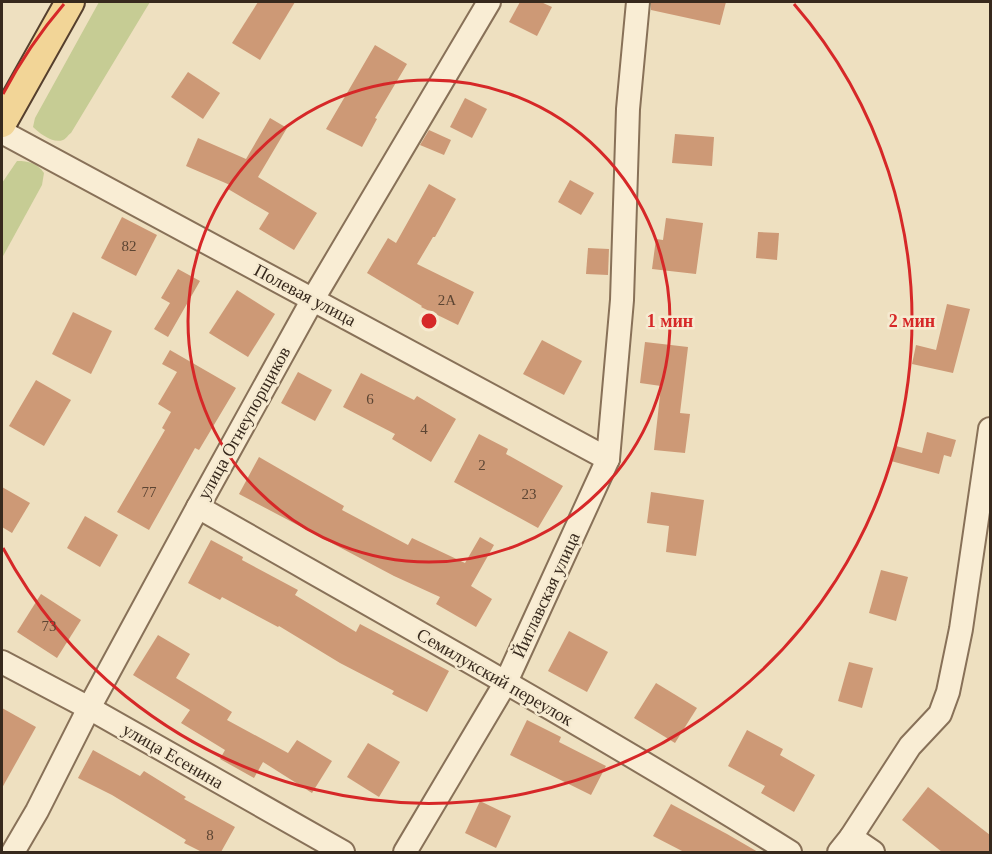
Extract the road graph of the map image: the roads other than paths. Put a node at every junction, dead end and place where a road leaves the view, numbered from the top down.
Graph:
1 (70, 2) edge
2 (489, 2) edge
3 (638, 2) edge
4 (2, 123) edge
5 (2, 132) edge
6 (313, 299) junction
7 (990, 429) edge
8 (608, 459) junction
9 (198, 507) junction
10 (2, 662) edge
11 (506, 682) junction
12 (89, 708) junction
13 (845, 845) edge
14 (13, 852) edge
15 (343, 852) edge
16 (405, 852) edge
17 (790, 852) edge
18 (873, 852) edge

1 - 4 main road
2 - 6 street, улица Огнеупорщиков
3 - 8 street, Йиглавская улица
5 - 6 street, Полевая улица
6 - 8 street, Полевая улица
6 - 9 street, улица Огнеупорщиков
7 - 13 street
8 - 11 street, Йиглавская улица
9 - 11 street, Семилукский переулок
9 - 12 street, улица Огнеупорщиков
10 - 12 street, улица Есенина
11 - 16 street, Йиглавская улица
11 - 17 street, Семилукский переулок
12 - 14 street, улица Огнеупорщиков
12 - 15 street, улица Есенина
13 - 18 street

